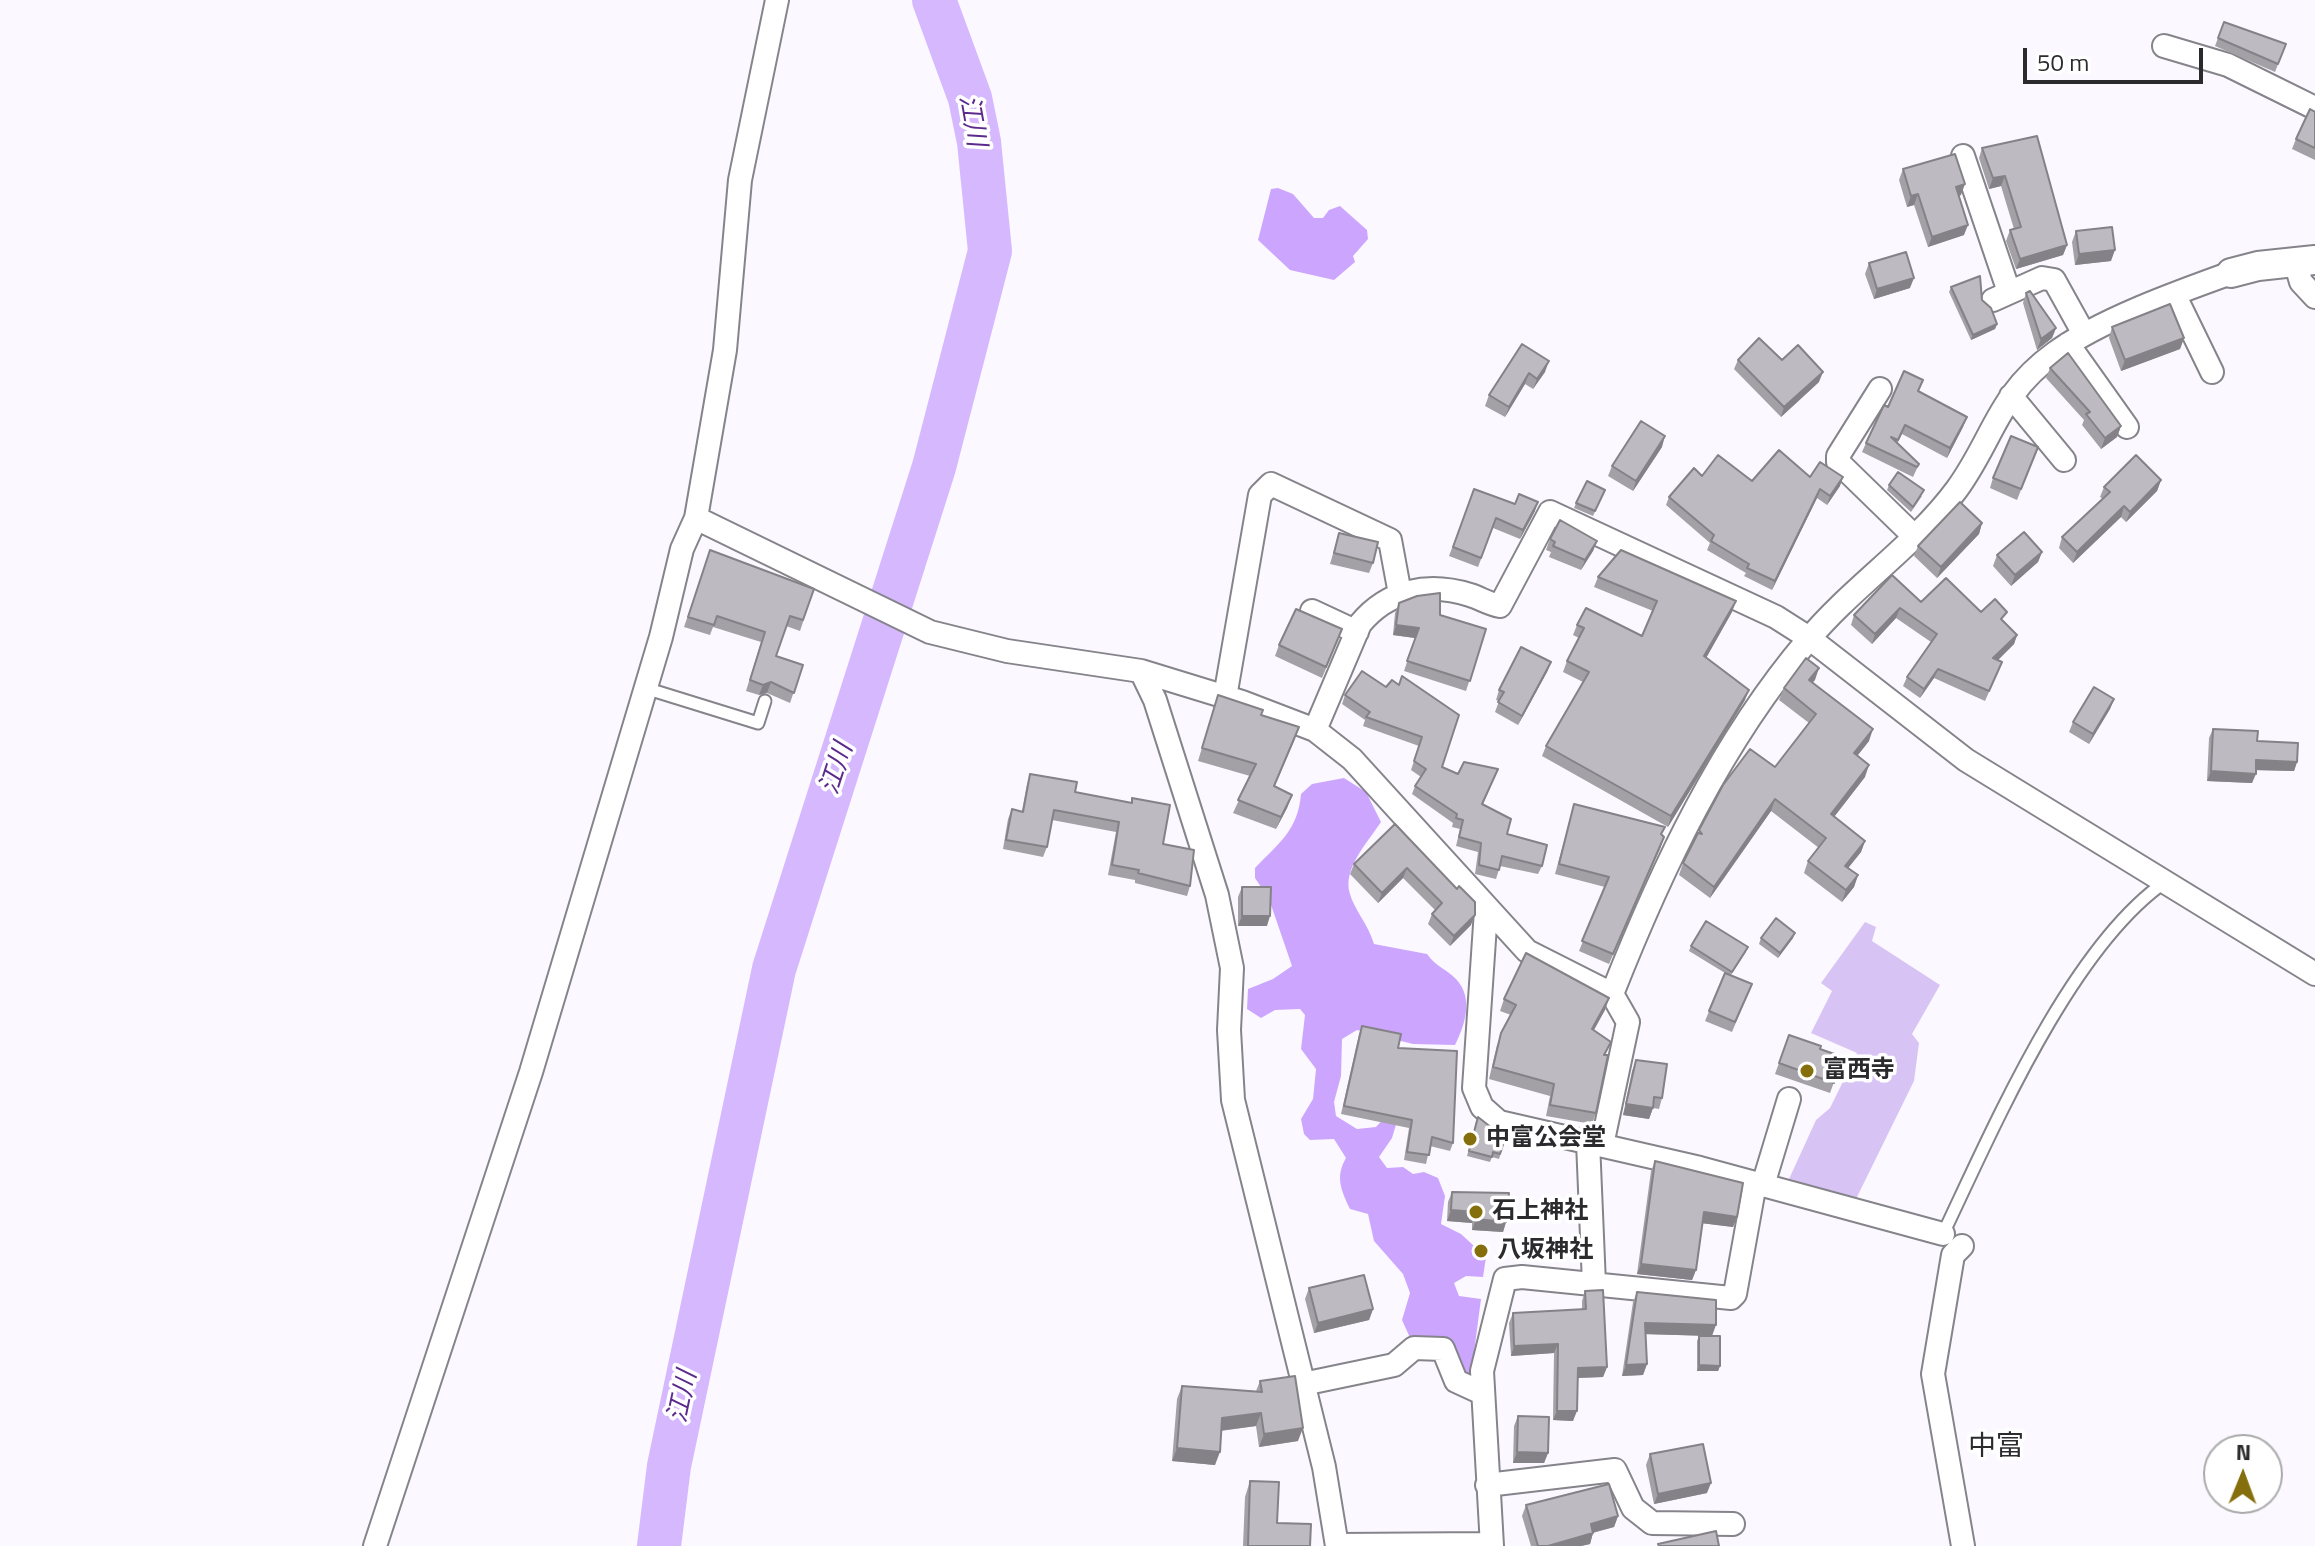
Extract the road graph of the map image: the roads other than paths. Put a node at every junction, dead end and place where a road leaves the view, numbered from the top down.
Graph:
1 (777, 0) edge
2 (2164, 46) dead end
3 (2315, 108) edge
4 (1963, 156) dead end
5 (2305, 260) edge
6 (2231, 273) joint
7 (2175, 296) junction
8 (2315, 297) edge
9 (2076, 339) junction
10 (2212, 372) dead end
11 (1880, 389) dead end
12 (2011, 396) junction
13 (2127, 427) dead end
14 (2064, 460) dead end
15 (696, 518) junction
16 (1914, 536) junction
17 (1400, 594) junction
18 (1312, 611) dead end
19 (1357, 632) junction
20 (1809, 638) junction
21 (1141, 671) junction
22 (645, 688) junction
23 (1225, 697) junction
24 (765, 701) dead end
25 (1315, 730) junction
26 (2166, 881) junction
27 (1486, 910) junction
28 (2315, 974) edge
29 (1612, 994) junction
30 (1789, 1099) dead end
31 (1595, 1144) junction
32 (1759, 1184) junction
33 (1953, 1240) junction
34 (1594, 1284) junction
35 (1303, 1384) junction
36 (1482, 1393) junction
37 (1487, 1485) junction
38 (1733, 1524) dead end
39 (1491, 1545) edge
40 (375, 1546) edge
41 (1337, 1546) edge
42 (1963, 1546) edge

1 - 15 street
2 - 3 street
4 - 9 street
5 - 6 street
5 - 8 street
6 - 7 street
7 - 9 street
7 - 10 street
9 - 12 street
9 - 13 street
11 - 16 street
12 - 14 street
12 - 16 street
15 - 21 street
15 - 22 street
16 - 20 street
17 - 19 street
17 - 20 street
17 - 23 street
18 - 19 street
19 - 25 street
20 - 26 street
20 - 29 street
21 - 23 street
21 - 35 street
22 - 24 lane
22 - 40 street
23 - 25 street
25 - 27 street
26 - 28 street
26 - 33 lane
27 - 29 street
27 - 31 street
29 - 31 street
30 - 32 street
31 - 32 street
31 - 34 street
32 - 33 street
32 - 34 street
33 - 42 street
34 - 36 street
35 - 36 street
35 - 41 street
36 - 37 street
37 - 38 street
37 - 39 street
39 - 41 street

